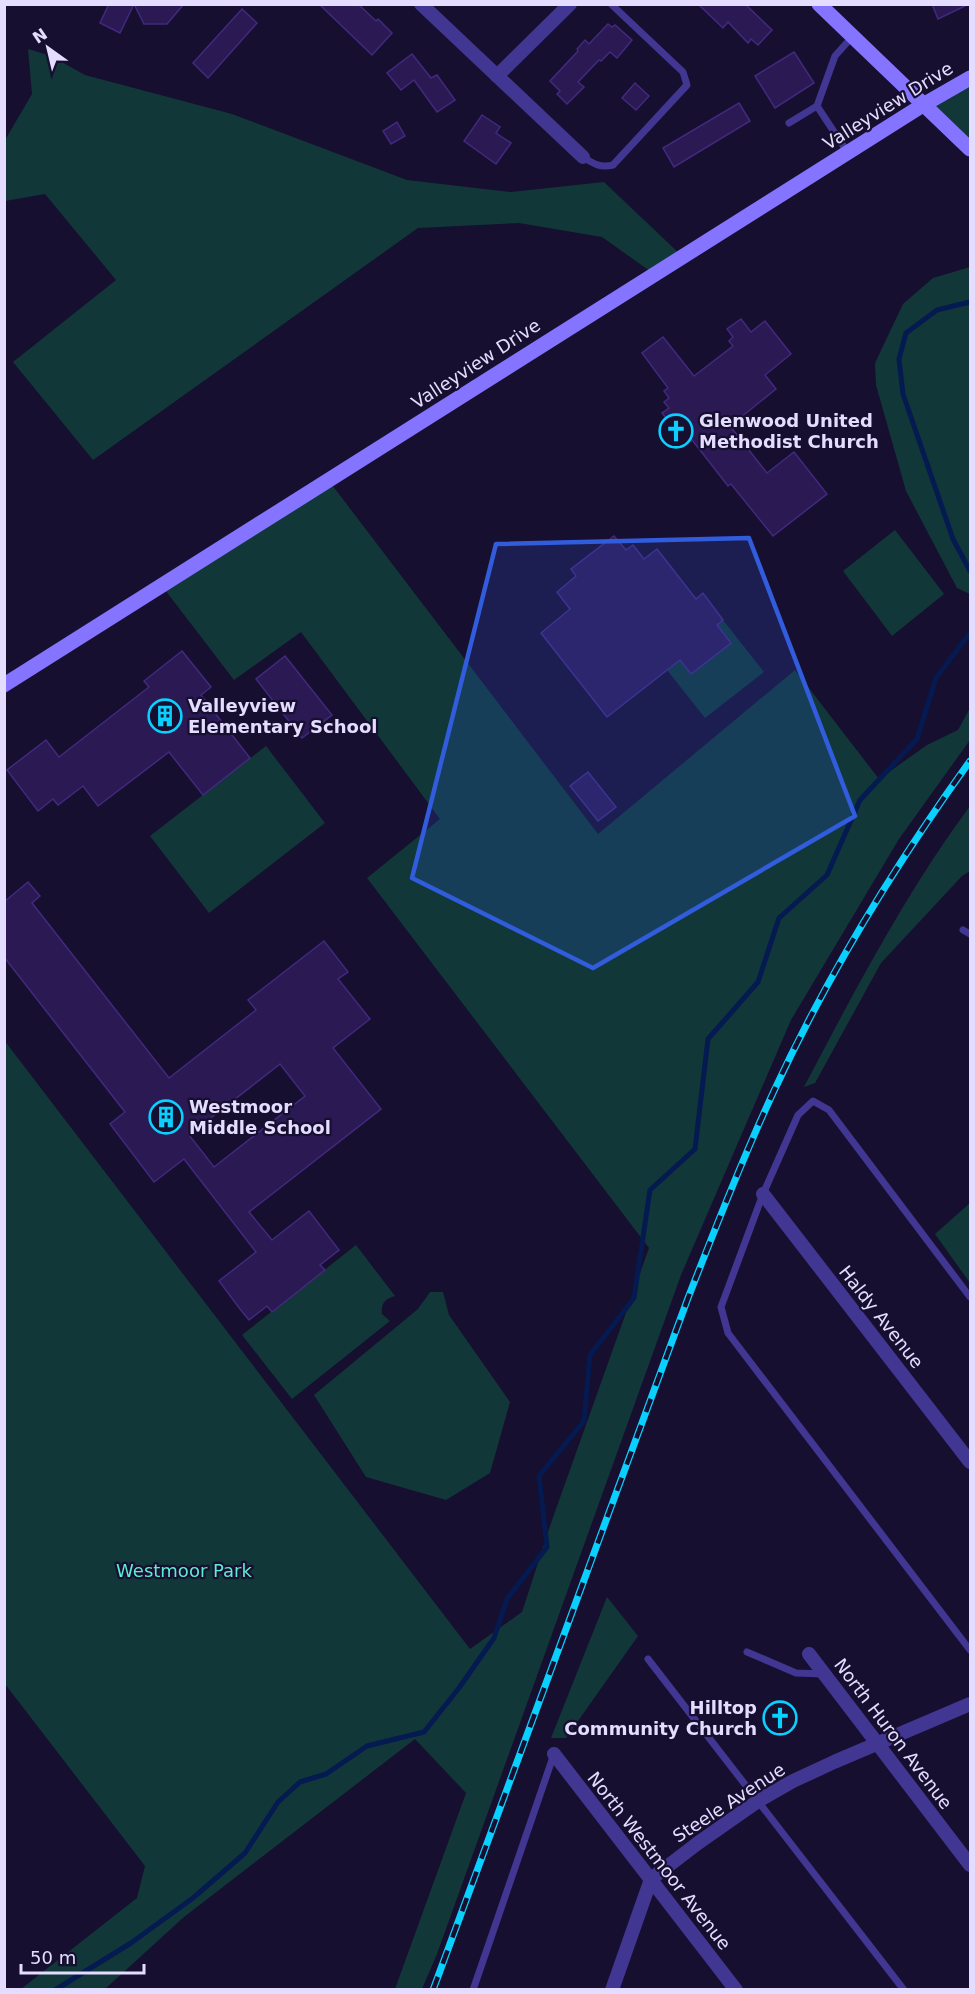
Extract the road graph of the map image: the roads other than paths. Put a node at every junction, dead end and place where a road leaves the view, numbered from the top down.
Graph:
1 (421, 4) edge
2 (570, 4) edge
3 (611, 4) edge
4 (819, 4) edge
5 (852, 36) junction
6 (497, 76) junction
7 (970, 78) edge
8 (923, 105) junction
9 (817, 106) junction
10 (789, 123) dead end
11 (970, 149) edge
12 (848, 153) junction
13 (583, 157) joint
14 (4, 685) edge
15 (963, 930) dead end
16 (970, 934) edge
17 (763, 1194) junction
18 (970, 1298) edge
19 (970, 1462) edge
20 (970, 1650) edge
21 (747, 1652) dead end
22 (809, 1654) dead end
23 (648, 1659) dead end
24 (824, 1674) junction
25 (970, 1704) edge
26 (876, 1743) junction
27 (554, 1754) joint
28 (758, 1801) junction
29 (970, 1865) edge
30 (651, 1880) junction
31 (473, 1989) edge
32 (612, 1989) edge
33 (736, 1989) edge
34 (904, 1989) edge

1 - 6 street
2 - 6 street
3 - 13 lane
4 - 5 street
5 - 8 street
5 - 9 lane
6 - 13 street
7 - 8 street, Valleyview Drive
8 - 11 street
8 - 12 street, Valleyview Drive
9 - 10 lane
9 - 12 lane
12 - 14 street, Valleyview Drive
15 - 16 lane
17 - 18 lane
17 - 19 street, Haldy Avenue
17 - 20 lane
21 - 24 lane
22 - 24 street, North Huron Avenue
23 - 28 lane
24 - 26 street, North Huron Avenue
25 - 26 street, Steele Avenue
26 - 28 street, Steele Avenue
26 - 29 street, North Huron Avenue
27 - 30 street, North Westmoor Avenue
27 - 31 lane
28 - 30 street, Steele Avenue
28 - 34 lane
30 - 32 street
30 - 33 street, North Westmoor Avenue

